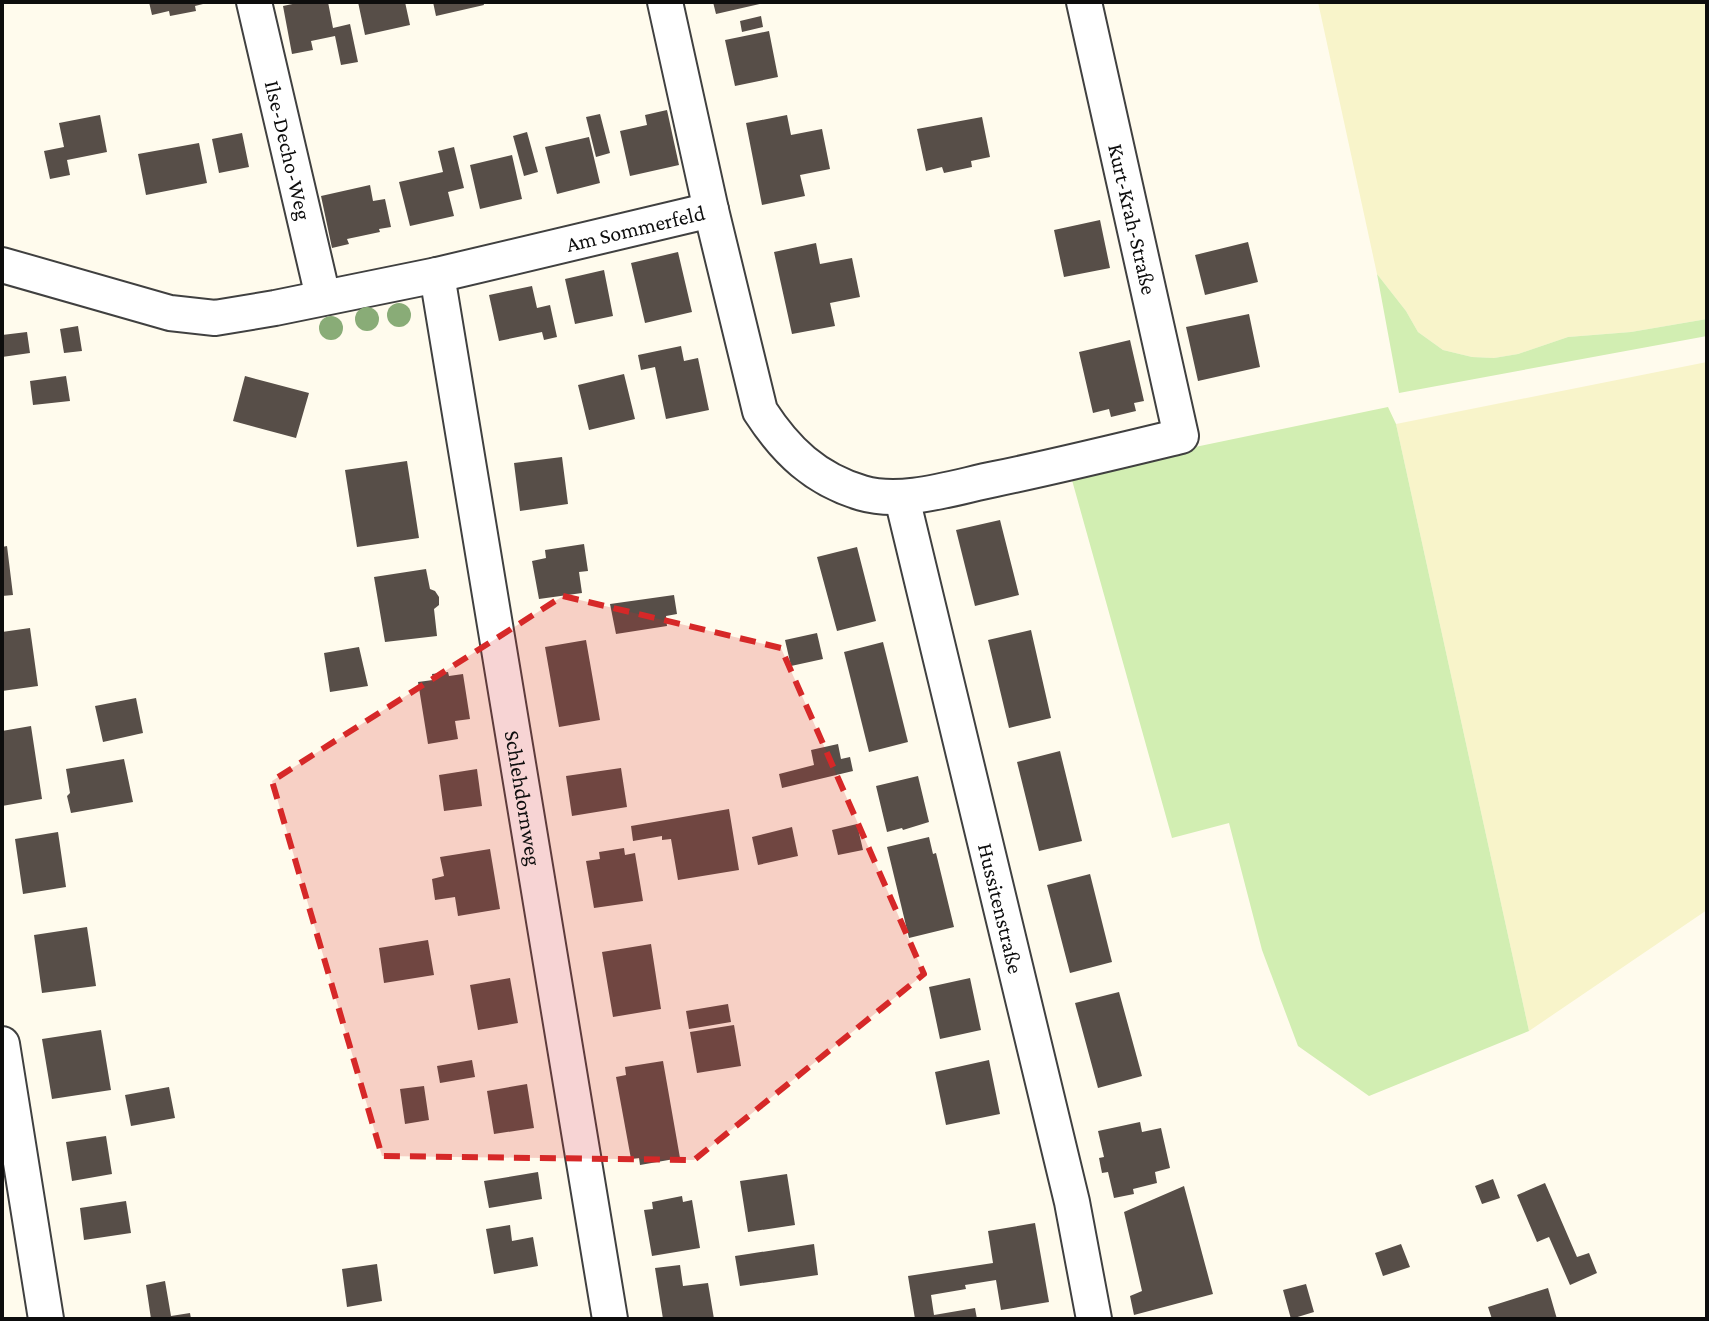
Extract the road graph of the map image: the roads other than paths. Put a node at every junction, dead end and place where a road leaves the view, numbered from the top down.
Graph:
1 (254, 2) edge
2 (665, 2) edge
3 (1084, 2) edge
4 (711, 210) junction
5 (2, 265) edge
6 (437, 275) junction
7 (323, 297) junction
8 (1181, 436) joint
9 (902, 498) junction
10 (2, 1044) edge
11 (46, 1319) edge
12 (610, 1319) edge
13 (1094, 1319) edge

1 - 7 street, Ilse-Decho-Weg
2 - 4 street
3 - 8 street, Kurt-Krah-Straße
4 - 6 street, Am Sommerfeld
4 - 9 street, Am Sommerfeld
5 - 7 street, Am Sommerfeld
6 - 7 street, Am Sommerfeld
6 - 12 street, Schlehdornweg
8 - 9 street, Am Sommerfeld
9 - 13 street, Hussitenstraße
10 - 11 street

